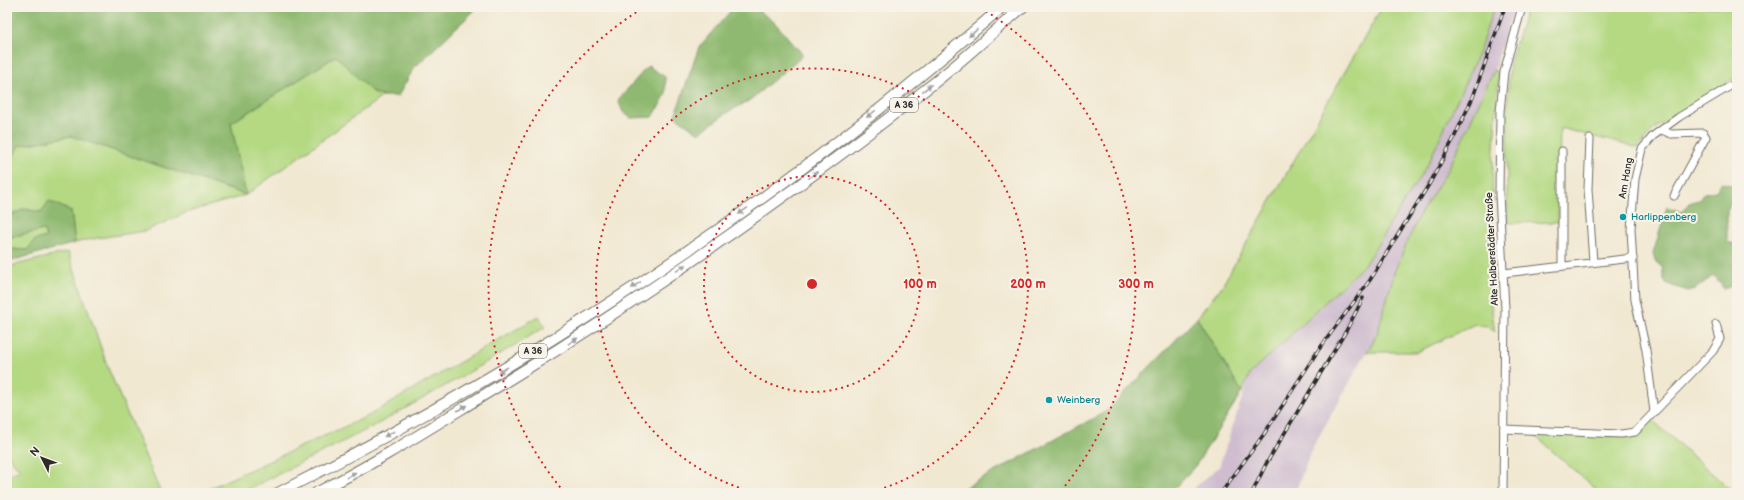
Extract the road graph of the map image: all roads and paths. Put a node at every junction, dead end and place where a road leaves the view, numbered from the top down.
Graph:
1 (1002, 7) edge
2 (1023, 7) edge
3 (1522, 7) edge
4 (1737, 82) edge
5 (1662, 130) junction
6 (1590, 139) dead end
7 (1562, 151) dead end
8 (1674, 196) dead end
9 (1633, 258) junction
10 (1593, 262) junction
11 (1562, 266) junction
12 (1504, 273) junction
13 (1716, 324) dead end
14 (1654, 412) junction
15 (1504, 429) junction
16 (278, 493) edge
17 (316, 493) edge
18 (1503, 493) edge

1 -> 16 highway, A 36
17 -> 2 highway, A 36
3 - 12 street, Alte Halberstädter Straße
4 - 5 street, Am Hang
5 - 8 street
5 - 9 street, Am Hang
6 - 10 street
7 - 11 street
9 - 10 street
9 - 14 street, Am Hang
10 - 11 street
11 - 12 street
12 - 15 street, Alte Halberstädter Straße
13 - 14 street
14 - 15 street
15 - 18 street, Alte Halberstädter Straße

